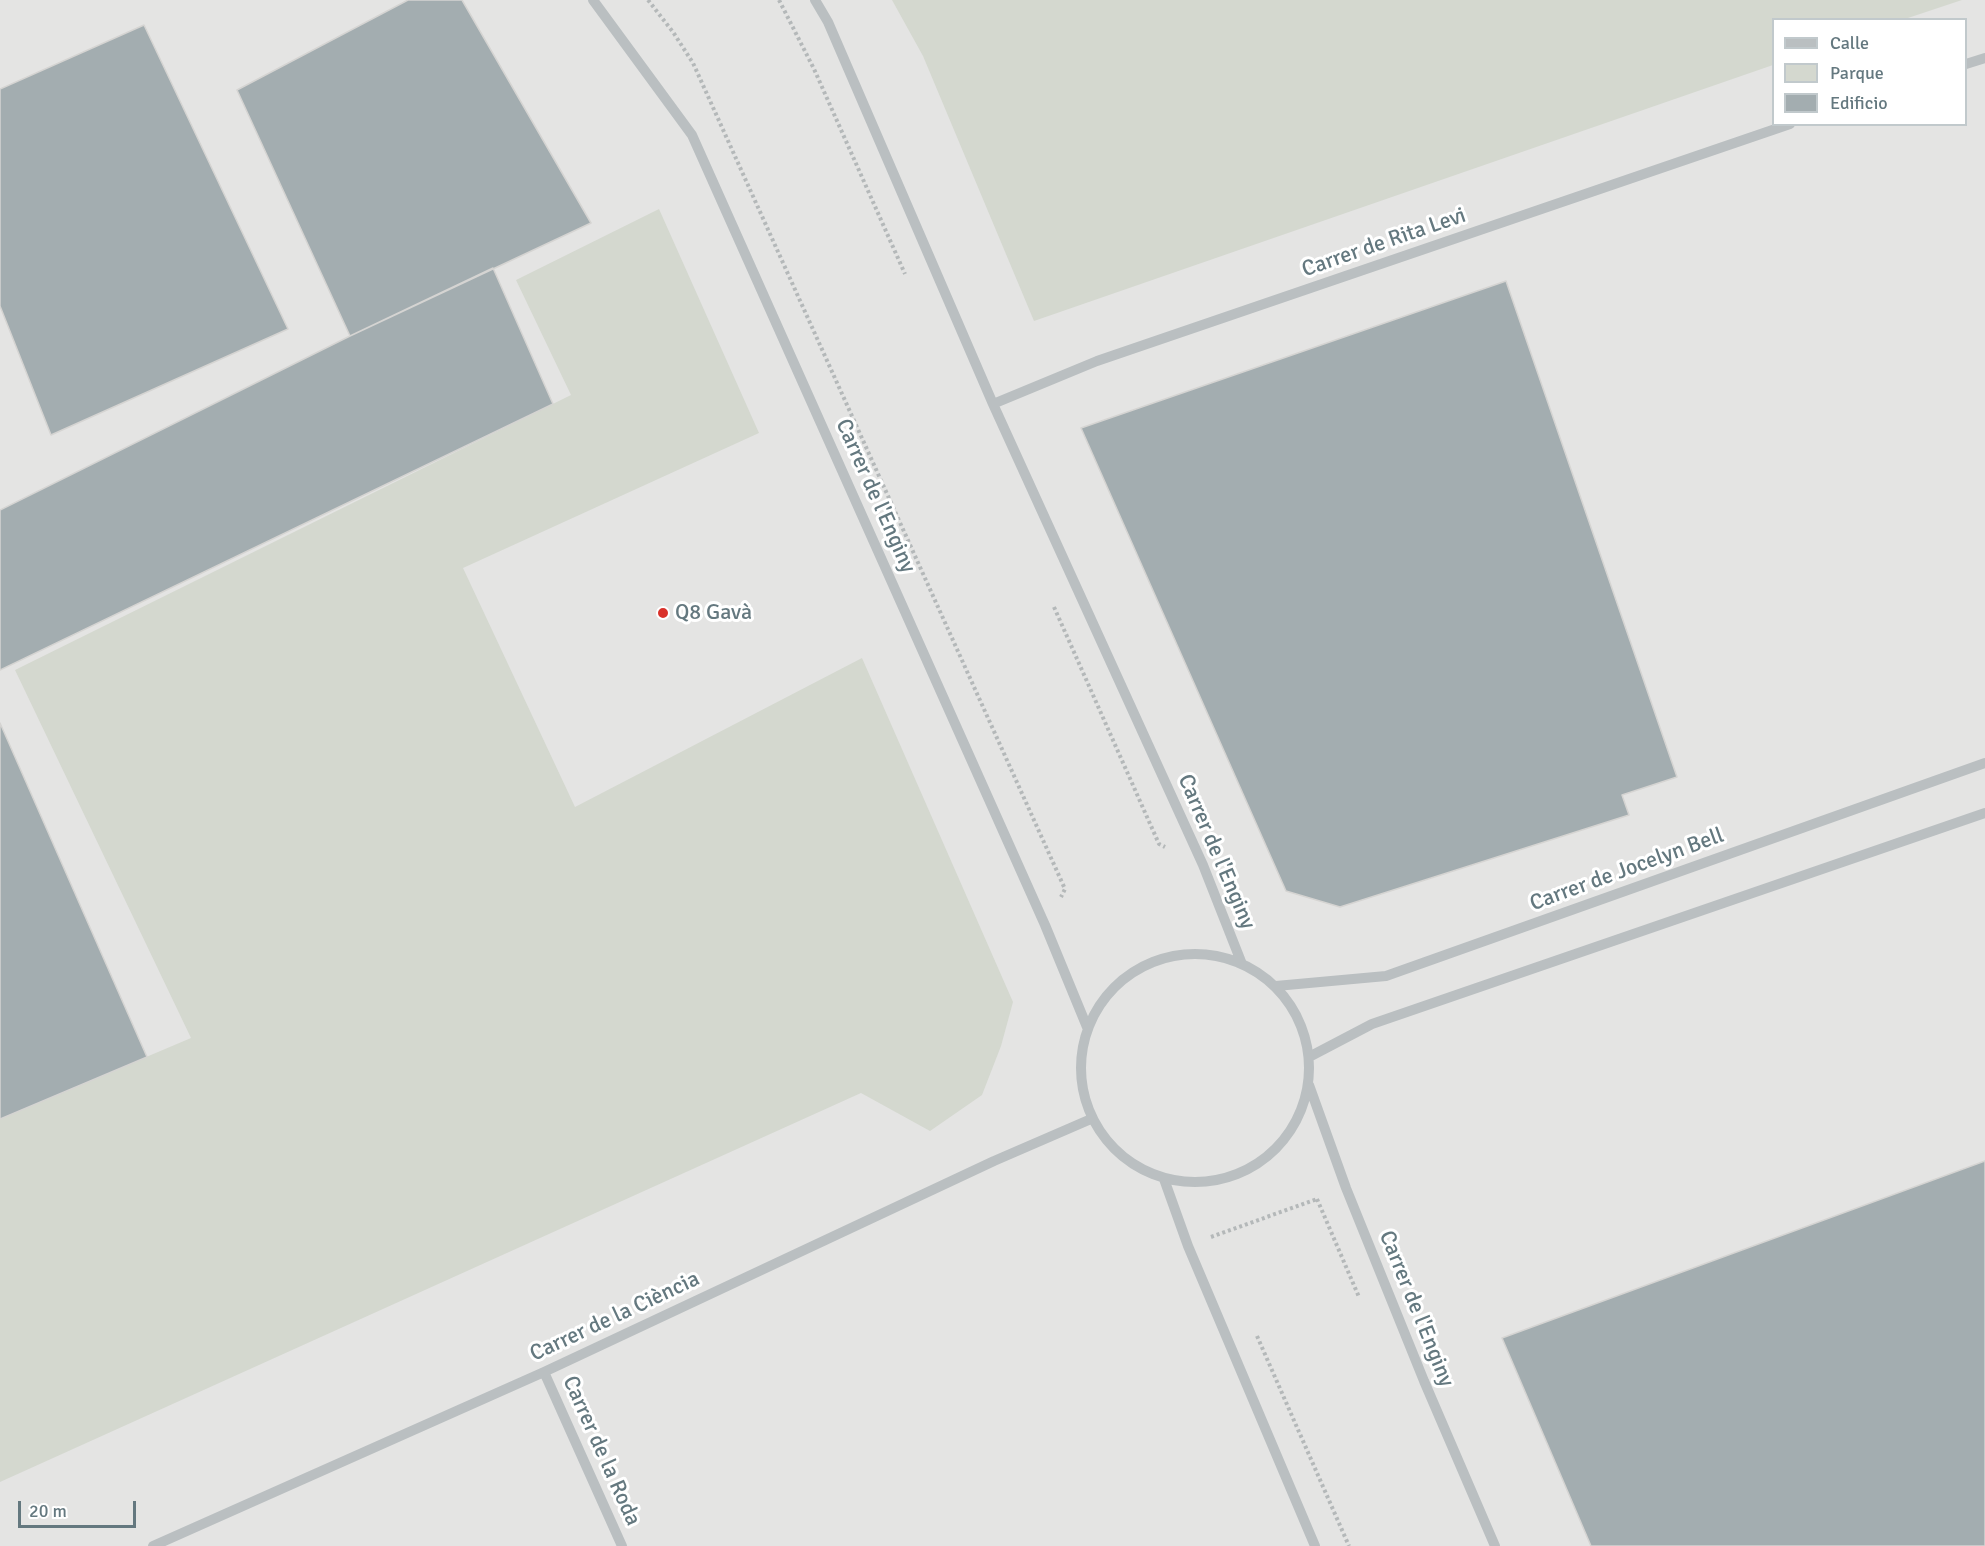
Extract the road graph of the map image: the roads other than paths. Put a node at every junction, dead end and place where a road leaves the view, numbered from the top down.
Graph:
1 (593, 0) edge
2 (815, 0) edge
3 (1985, 58) edge
4 (1967, 63) edge
5 (1784, 126) edge
6 (993, 404) junction
7 (1985, 763) edge
8 (1985, 813) edge
9 (1242, 964) junction
10 (1276, 986) junction
11 (1087, 1027) junction
12 (1309, 1057) junction
13 (1309, 1085) junction
14 (1091, 1119) junction
15 (1164, 1179) junction
16 (544, 1372) junction
17 (153, 1546) edge
18 (622, 1546) edge
19 (1315, 1546) edge
20 (1495, 1546) edge

1 - 11 street, Carrer de l'Enginy
2 - 6 street, Carrer de l'Enginy
3 - 4 street
5 - 6 street, Carrer de Rita Levi
6 - 9 street, Carrer de l'Enginy
7 - 10 street, Carrer de Jocelyn Bell
8 - 12 street
9 - 10 street
9 - 11 street
10 - 12 street
11 - 14 street
12 - 13 street
13 - 15 street
13 - 20 street, Carrer de l'Enginy
14 - 15 street
14 - 16 street, Carrer de la Ciència
15 - 19 street
16 - 17 street, Carrer de la Ciència
16 - 18 street, Carrer de la Roda

